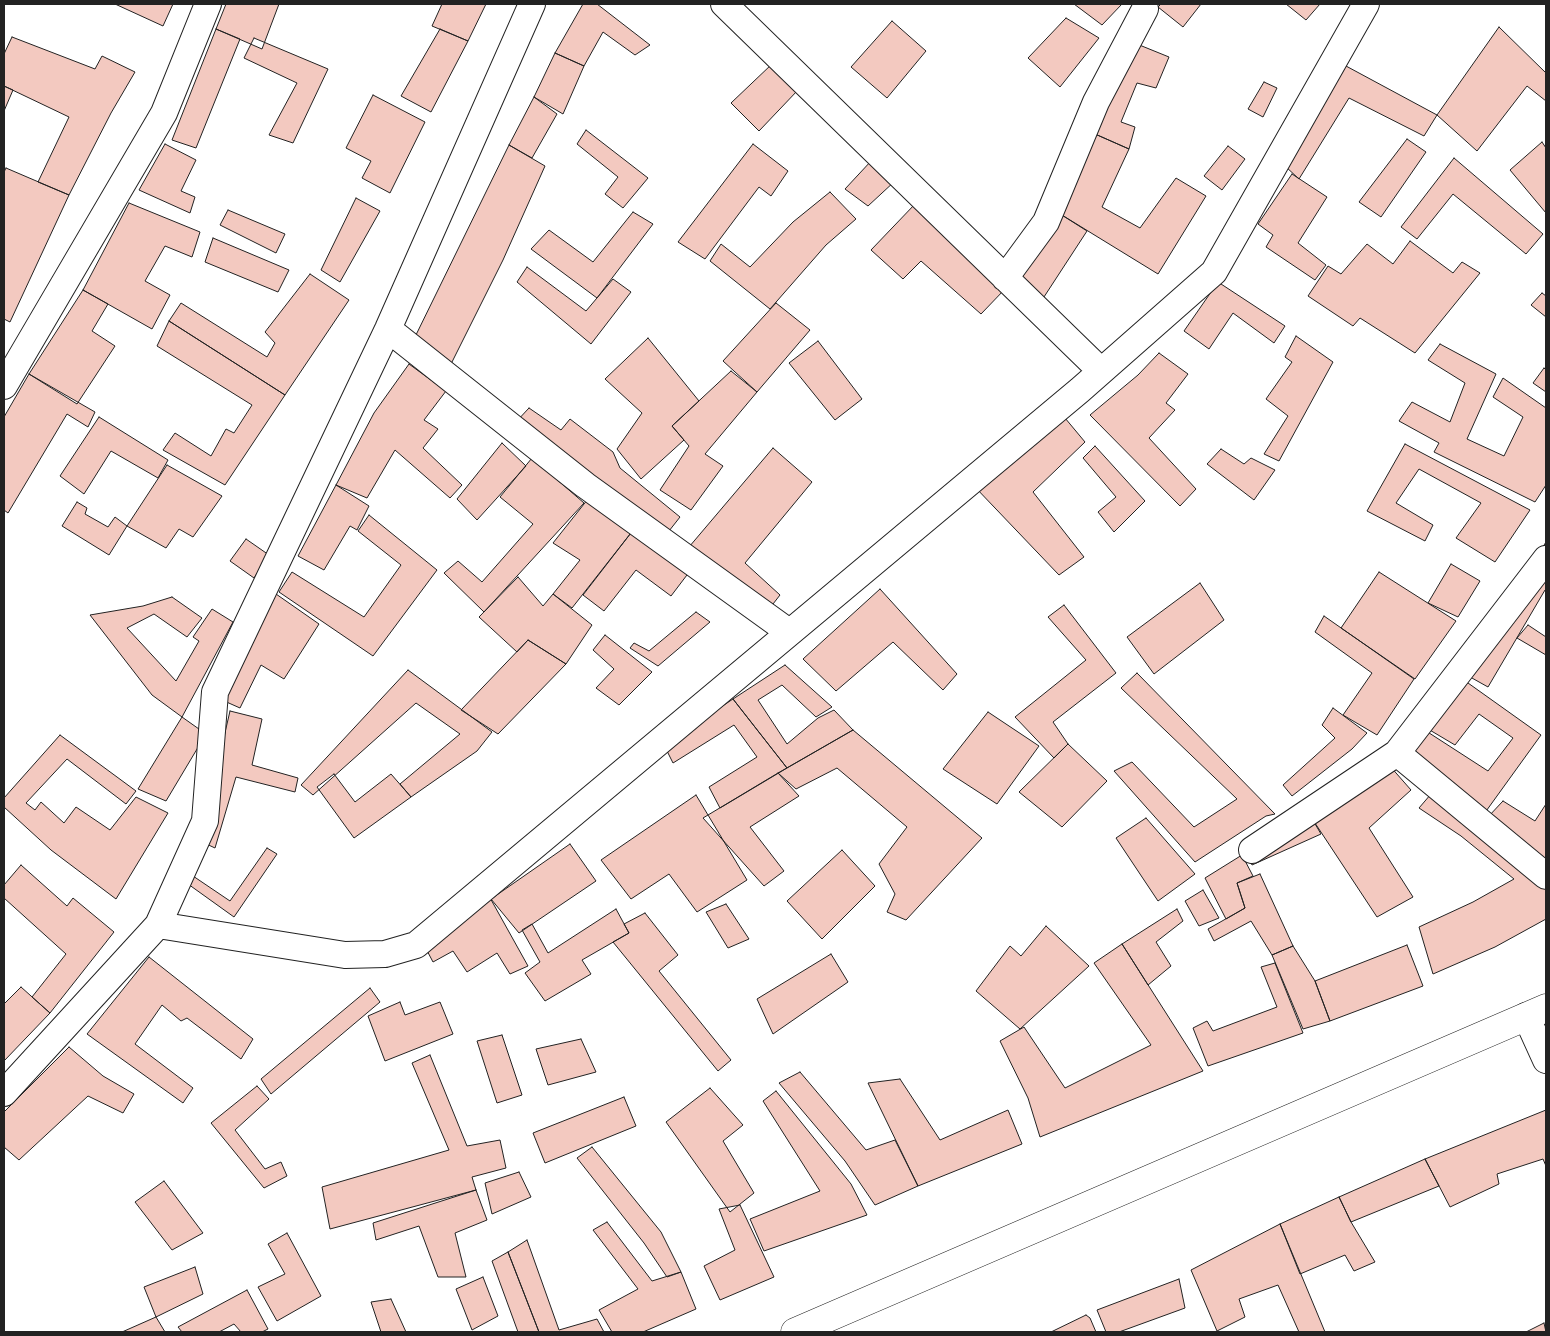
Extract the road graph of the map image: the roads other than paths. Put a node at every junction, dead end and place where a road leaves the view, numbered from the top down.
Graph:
1 (208, 4) edge
2 (532, 4) edge
3 (724, 4) edge
4 (1366, 4) edge
5 (1144, 9) dead end
6 (1005, 278) junction
7 (388, 329) junction
8 (1100, 371) junction
9 (4, 386) edge
10 (1546, 559) edge
11 (789, 632) junction
12 (1397, 753) junction
13 (1252, 850) dead end
14 (1546, 876) edge
15 (158, 925) junction
16 (1536, 1012) edge
17 (1546, 1060) edge
18 (4, 1093) edge
19 (795, 1332) edge

1 - 9 street
2 - 7 street
3 - 6 street
4 - 8 street
5 - 6 street
6 - 8 street
7 - 11 street
7 - 15 street
8 - 11 street
10 - 12 street
11 - 15 street
12 - 13 street
12 - 14 street
15 - 18 street
16 - 17 street
16 - 19 main road

